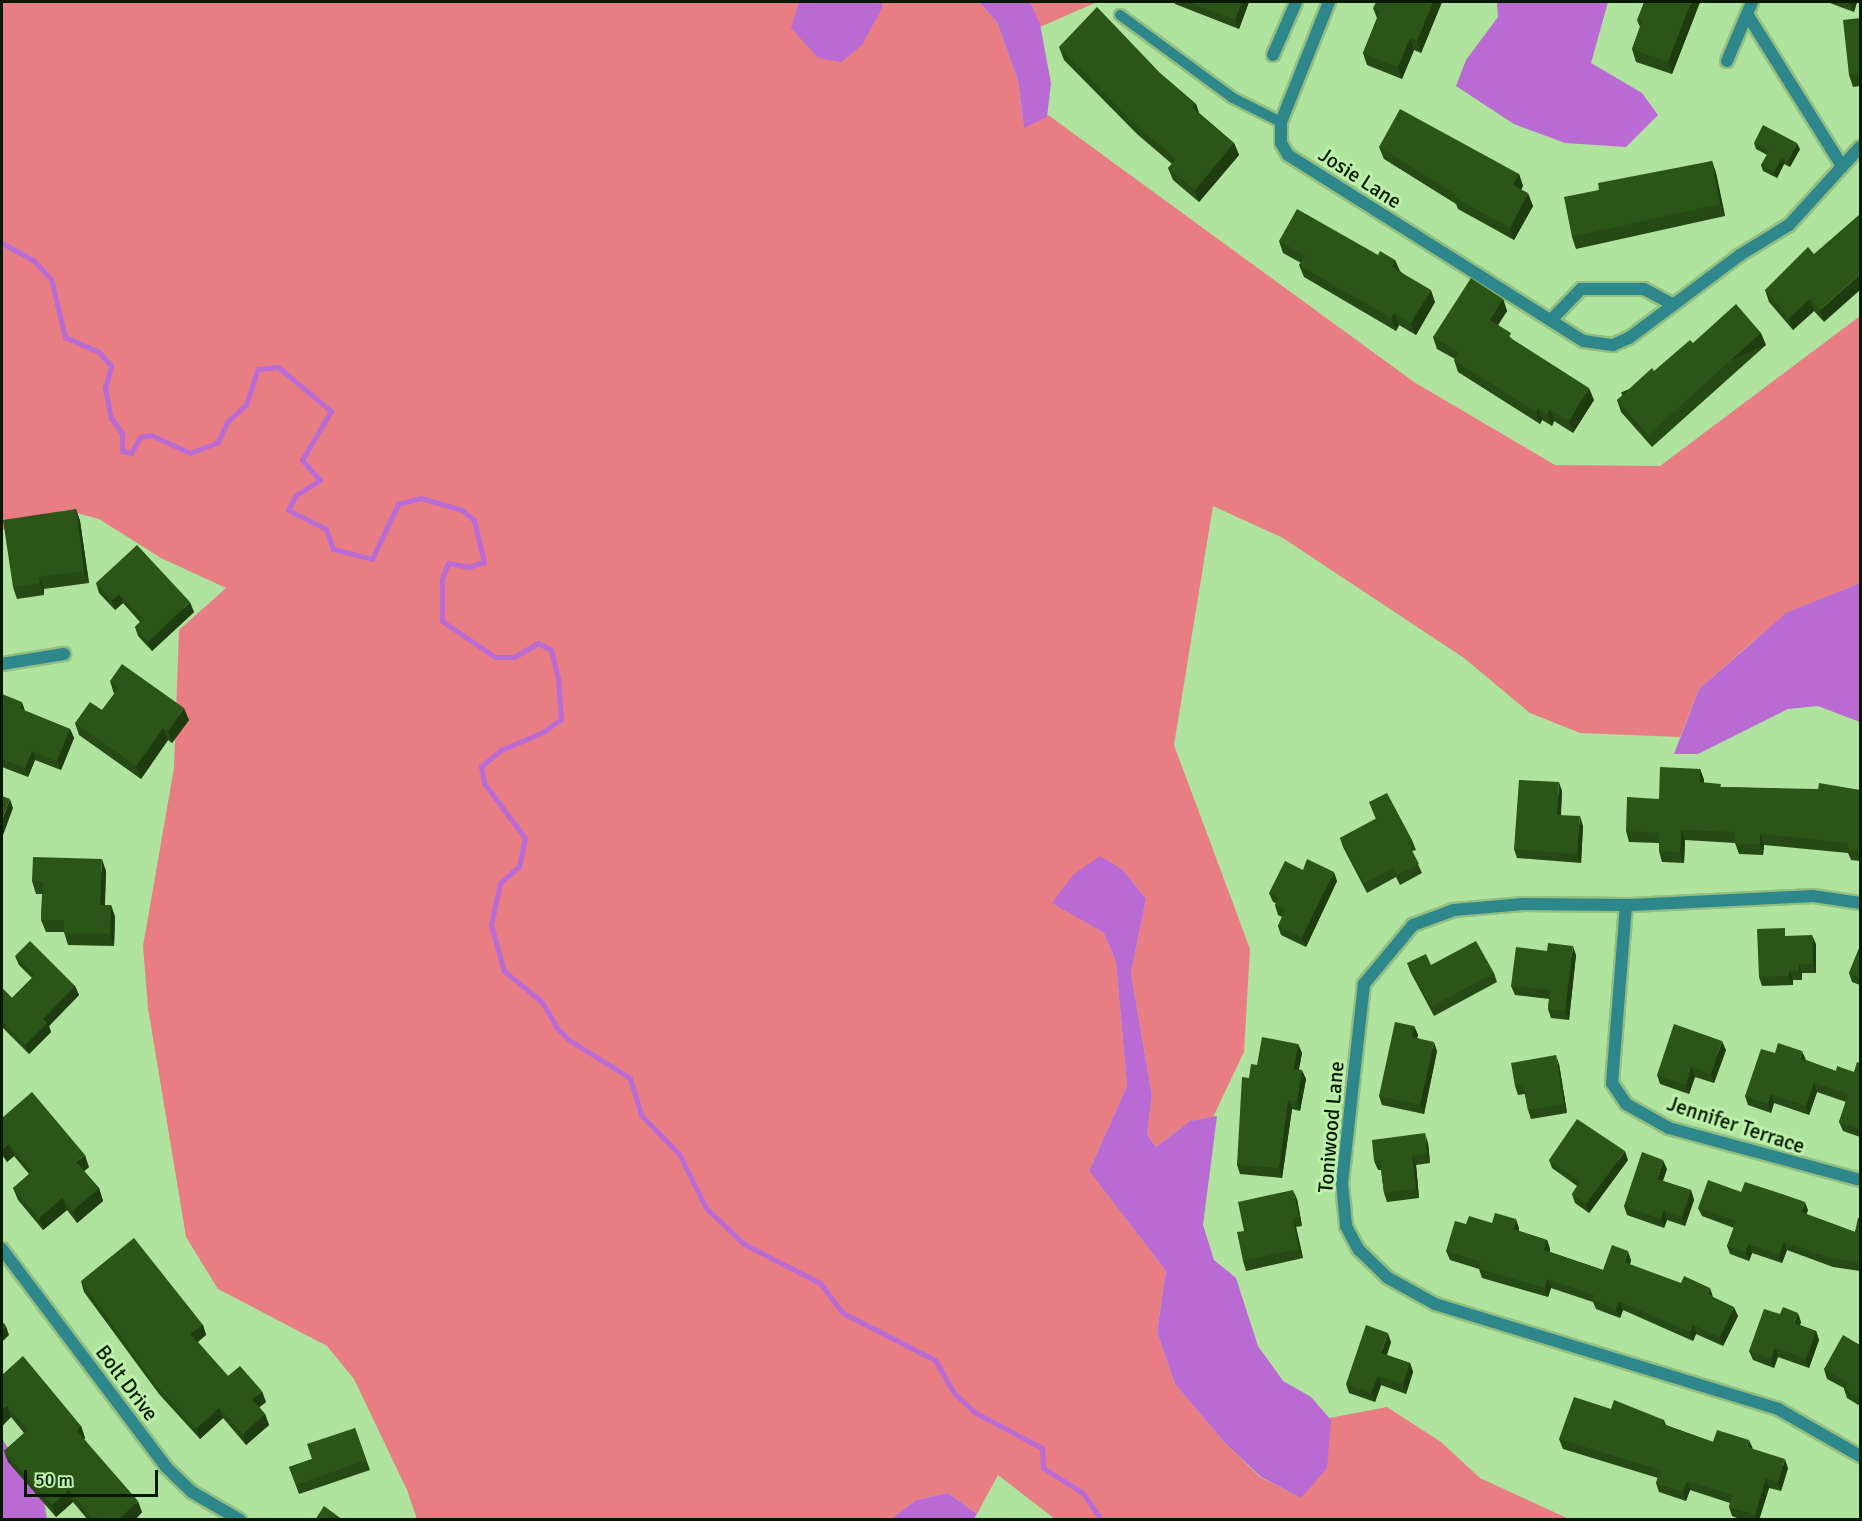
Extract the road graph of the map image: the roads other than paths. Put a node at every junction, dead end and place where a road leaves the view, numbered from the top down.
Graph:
1 (1296, 2) edge
2 (1329, 2) edge
3 (1752, 2) edge
4 (1747, 14) junction
5 (1120, 15) dead end
6 (1273, 55) dead end
7 (1727, 61) dead end
8 (1281, 122) junction
9 (1860, 147) edge
10 (1842, 166) junction
11 (1672, 304) junction
12 (1551, 320) junction
13 (64, 654) dead end
14 (2, 664) edge
15 (1860, 903) edge
16 (1626, 905) junction
17 (1860, 1180) edge
18 (2, 1249) edge
19 (1860, 1456) edge
20 (240, 1520) edge

1 - 6 street
2 - 8 street
3 - 4 street
4 - 7 street
4 - 10 street
5 - 8 lane
8 - 12 street, Josie Lane
9 - 10 street, Josie Lane
10 - 11 street, Josie Lane
11 - 12 street
11 - 12 street, Josie Lane
13 - 14 street
15 - 16 street, Toniwood Lane
16 - 17 street, Jennifer Terrace
16 - 19 street, Toniwood Lane
18 - 20 street, Bolt Drive

